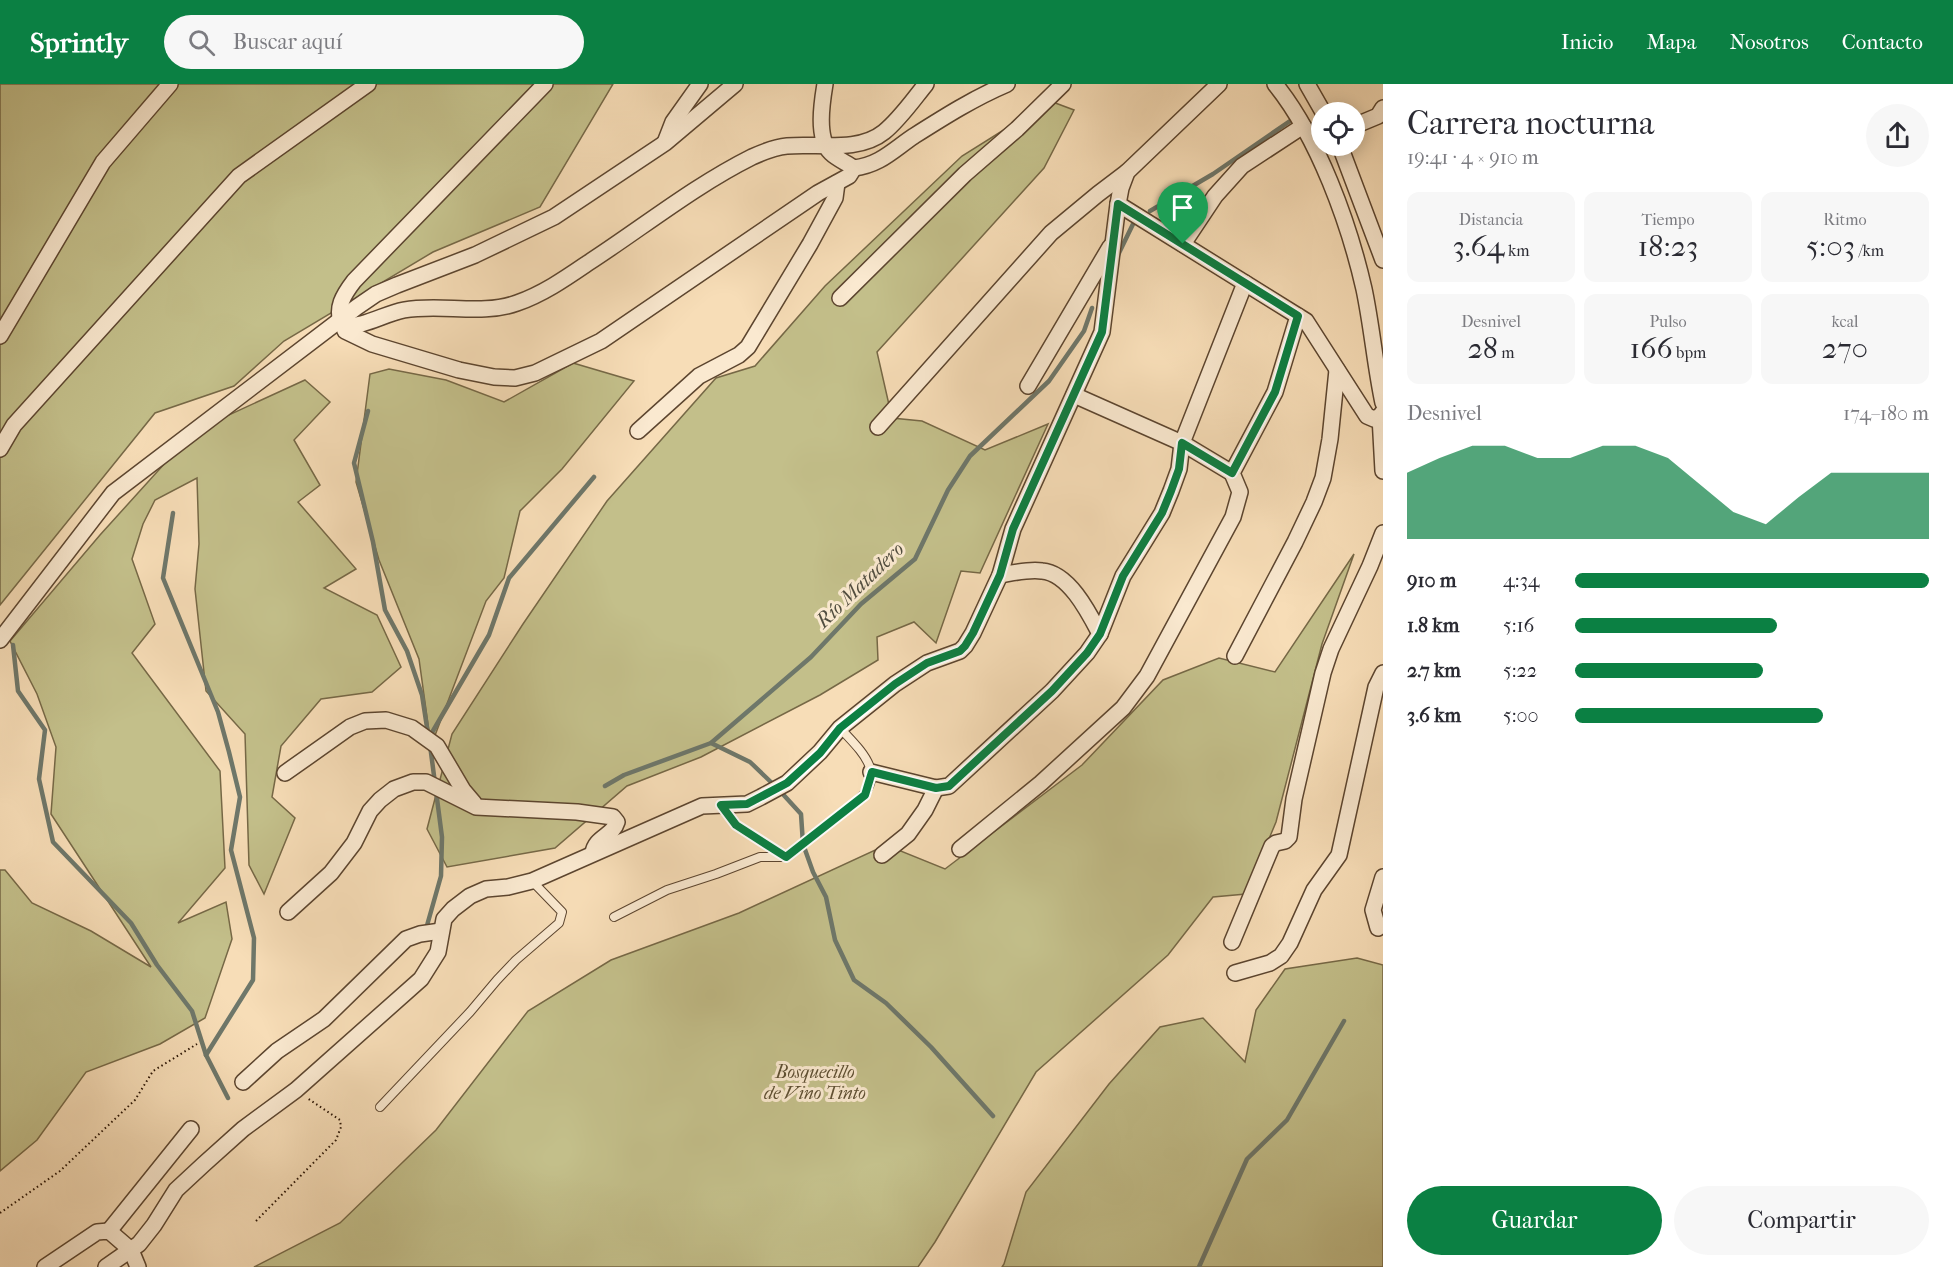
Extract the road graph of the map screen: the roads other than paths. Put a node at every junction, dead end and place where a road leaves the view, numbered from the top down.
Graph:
1 (170, 84) edge
2 (368, 84) edge
3 (545, 84) edge
4 (700, 84) edge
5 (735, 84) edge
6 (825, 84) edge
7 (926, 84) edge
8 (1007, 84) edge
9 (1063, 84) edge
10 (1219, 84) edge
11 (1275, 84) edge
12 (1307, 84) edge
13 (1317, 102) edge
14 (1383, 108) edge
15 (1365, 121) edge
16 (1303, 126) junction
17 (665, 143) junction
18 (826, 146) junction
19 (1344, 156) edge
20 (854, 168) junction
21 (1127, 172) junction
22 (837, 183) junction
23 (1118, 204) junction
24 (1113, 242) junction
25 (1183, 244) junction
26 (1383, 260) edge
27 (1245, 283) junction
28 (840, 298) dead end
29 (1298, 316) junction
30 (342, 322) junction
31 (0, 336) edge
32 (1337, 370) junction
33 (1028, 386) dead end
34 (1074, 395) junction
35 (1382, 410) edge
36 (878, 427) dead end
37 (638, 431) dead end
38 (1182, 443) junction
39 (0, 449) edge
40 (1383, 471) edge
41 (1232, 473) junction
42 (1383, 533) edge
43 (1000, 575) junction
44 (1100, 634) junction
45 (0, 640) edge
46 (1235, 656) dead end
47 (1383, 673) edge
48 (840, 728) junction
49 (872, 772) junction
50 (285, 773) dead end
51 (936, 788) junction
52 (721, 805) junction
53 (478, 807) junction
54 (960, 849) dead end
55 (593, 853) junction
56 (882, 855) dead end
57 (786, 857) junction
58 (1383, 877) edge
59 (532, 881) junction
60 (288, 912) dead end
61 (614, 917) dead end
62 (1378, 928) dead end
63 (441, 931) junction
64 (1232, 942) dead end
65 (1235, 973) dead end
66 (243, 1082) dead end
67 (380, 1107) dead end
68 (190, 1129) dead end
69 (109, 1231) junction
70 (131, 1250) junction
71 (45, 1267) edge
72 (106, 1267) edge
73 (138, 1267) edge

1 - 31 street
2 - 39 street
3 - 30 street
4 - 17 street
5 - 17 street
6 - 18 street
7 - 18 street
8 - 20 street
9 - 28 street
10 - 21 street
11 - 16 street
12 - 13 street
14 - 15 street
16 - 25 street
16 - 35 street
17 - 30 street
18 - 20 street
18 - 30 street
19 - 26 street
20 - 22 street
21 - 23 street
21 - 36 street
22 - 30 street
22 - 37 street
23 - 24 street
23 - 25 street
24 - 33 street
24 - 34 street
25 - 27 street
27 - 29 street
27 - 38 street
29 - 32 street
29 - 41 street
30 - 45 street
32 - 35 street
32 - 46 street
34 - 38 street
34 - 43 street
35 - 40 street
38 - 41 street
38 - 44 street
41 - 54 street
42 - 64 street
43 - 44 street
43 - 48 street
44 - 51 street
47 - 65 street
48 - 49 lane
48 - 52 street
49 - 51 street
49 - 57 lane
50 - 53 street
51 - 56 street
52 - 55 street
52 - 57 lane
53 - 55 street
53 - 60 street
55 - 59 street
57 - 61 lane
58 - 62 street
59 - 63 street
59 - 67 lane
63 - 66 street
63 - 70 street
68 - 69 street
69 - 70 street
69 - 71 street
70 - 72 street
70 - 73 street

